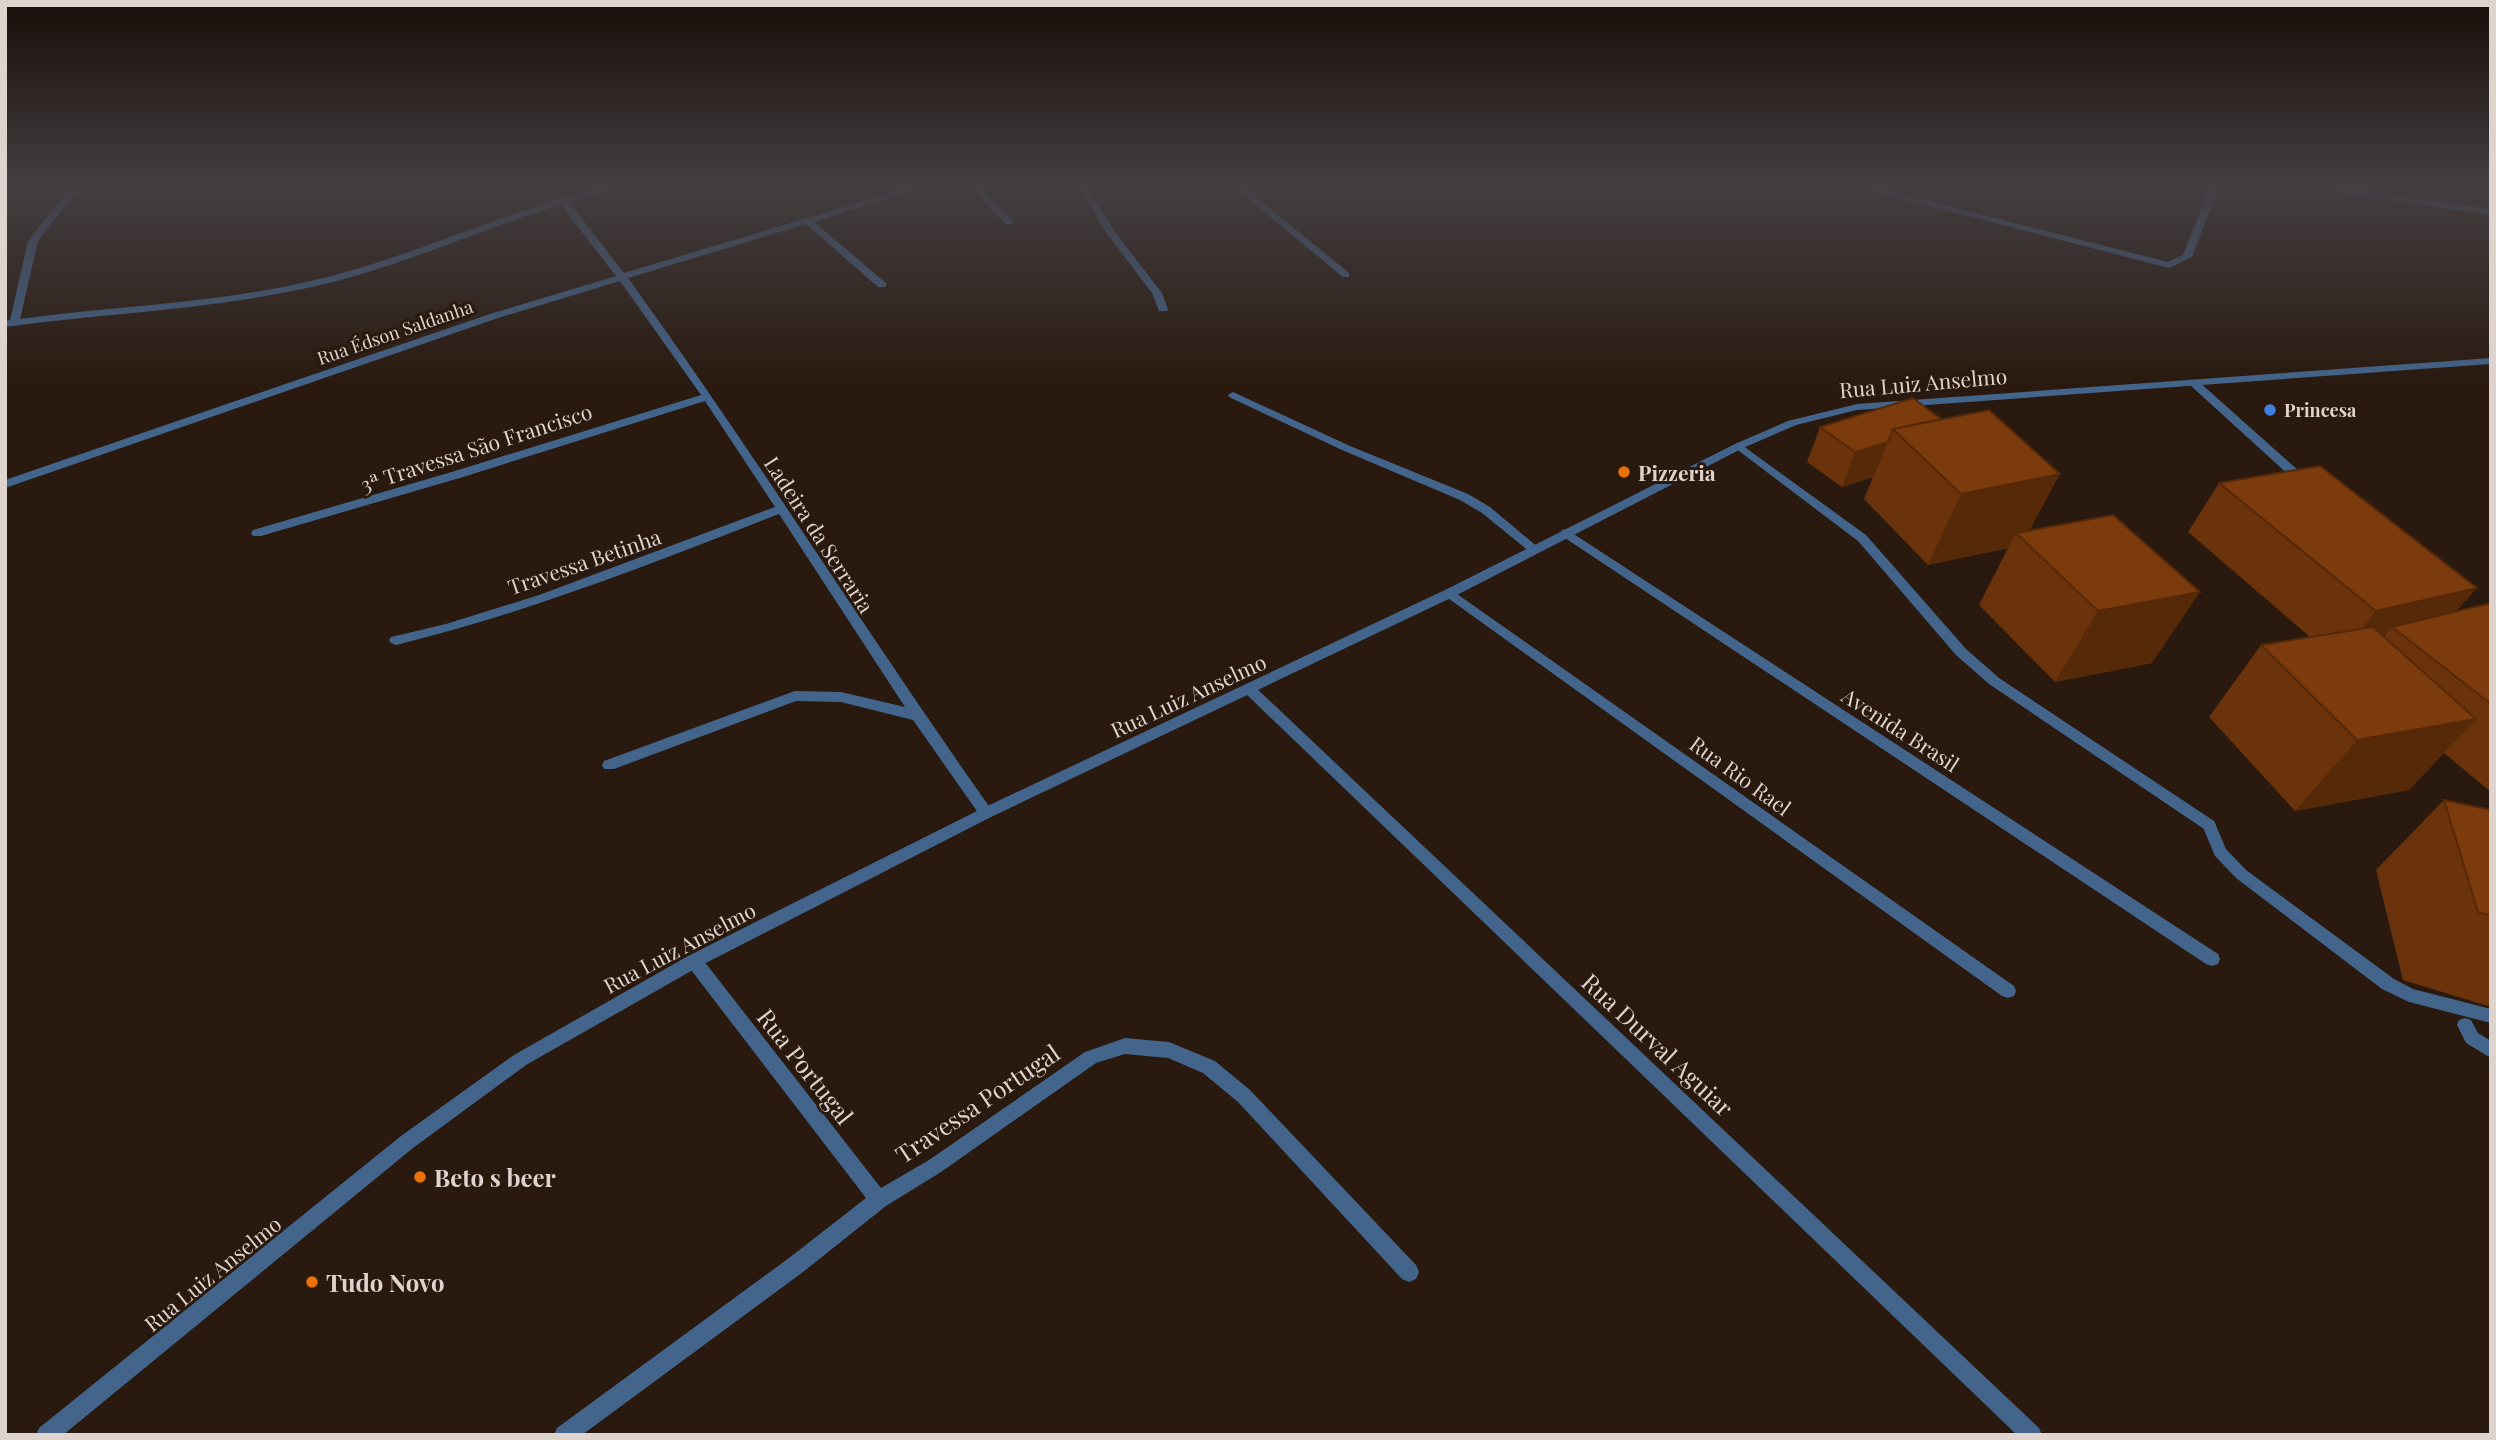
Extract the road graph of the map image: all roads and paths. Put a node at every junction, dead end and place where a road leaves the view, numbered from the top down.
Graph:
1 (30, 254) edge
2 (405, 254) edge
3 (607, 254) edge
4 (697, 254) edge
5 (846, 254) edge
6 (1127, 254) edge
7 (1320, 254) edge
8 (2120, 254) edge
9 (2188, 254) edge
10 (624, 275) junction
11 (1346, 275) dead end
12 (882, 285) dead end
13 (1163, 309) dead end
14 (10, 323) edge
15 (2491, 361) edge
16 (2194, 383) junction
17 (1233, 395) dead end
18 (707, 397) junction
19 (1739, 446) junction
20 (5, 484) edge
21 (2320, 496) edge
22 (782, 509) junction
23 (257, 533) dead end
24 (1566, 533) junction
25 (1534, 549) junction
26 (1450, 593) junction
27 (396, 640) dead end
28 (1249, 689) junction
29 (915, 715) junction
30 (609, 765) dead end
31 (986, 813) junction
32 (2212, 959) dead end
33 (694, 961) junction
34 (2008, 991) dead end
35 (2491, 1016) edge
36 (2465, 1025) dead end
37 (2491, 1051) edge
38 (879, 1200) junction
39 (1409, 1272) dead end
40 (46, 1435) edge
41 (564, 1435) edge
42 (2032, 1435) edge

1 - 14 street
2 - 14 street
3 - 10 street, Ladeira da Serraria
4 - 10 street, Rua Édson Saldanha
5 - 12 street
6 - 13 street
7 - 11 street
8 - 9 street
10 - 18 street, Ladeira da Serraria
10 - 20 street, Rua Édson Saldanha
15 - 16 street, Rua Luiz Anselmo
16 - 19 street, Rua Luiz Anselmo
16 - 21 street
17 - 25 street
18 - 22 street, Ladeira da Serraria
18 - 23 street, 3ª Travessa São Francisco
19 - 24 street, Rua Luiz Anselmo
19 - 35 street
22 - 27 street, Travessa Betinha
22 - 29 street, Ladeira da Serraria
24 - 25 street, Rua Luiz Anselmo
24 - 32 street, Avenida Brasil
25 - 26 street, Rua Luiz Anselmo
26 - 28 street, Rua Luiz Anselmo
26 - 34 street, Rua Rio Rael
28 - 31 street, Rua Luiz Anselmo
28 - 42 street, Rua Durval Aguiar
29 - 30 street
29 - 31 street, Ladeira da Serraria
31 - 33 street, Rua Luiz Anselmo
33 - 38 street, Rua Portugal
33 - 40 street, Rua Luiz Anselmo
36 - 37 street
38 - 39 street, Travessa Portugal
38 - 41 street, Travessa Portugal

